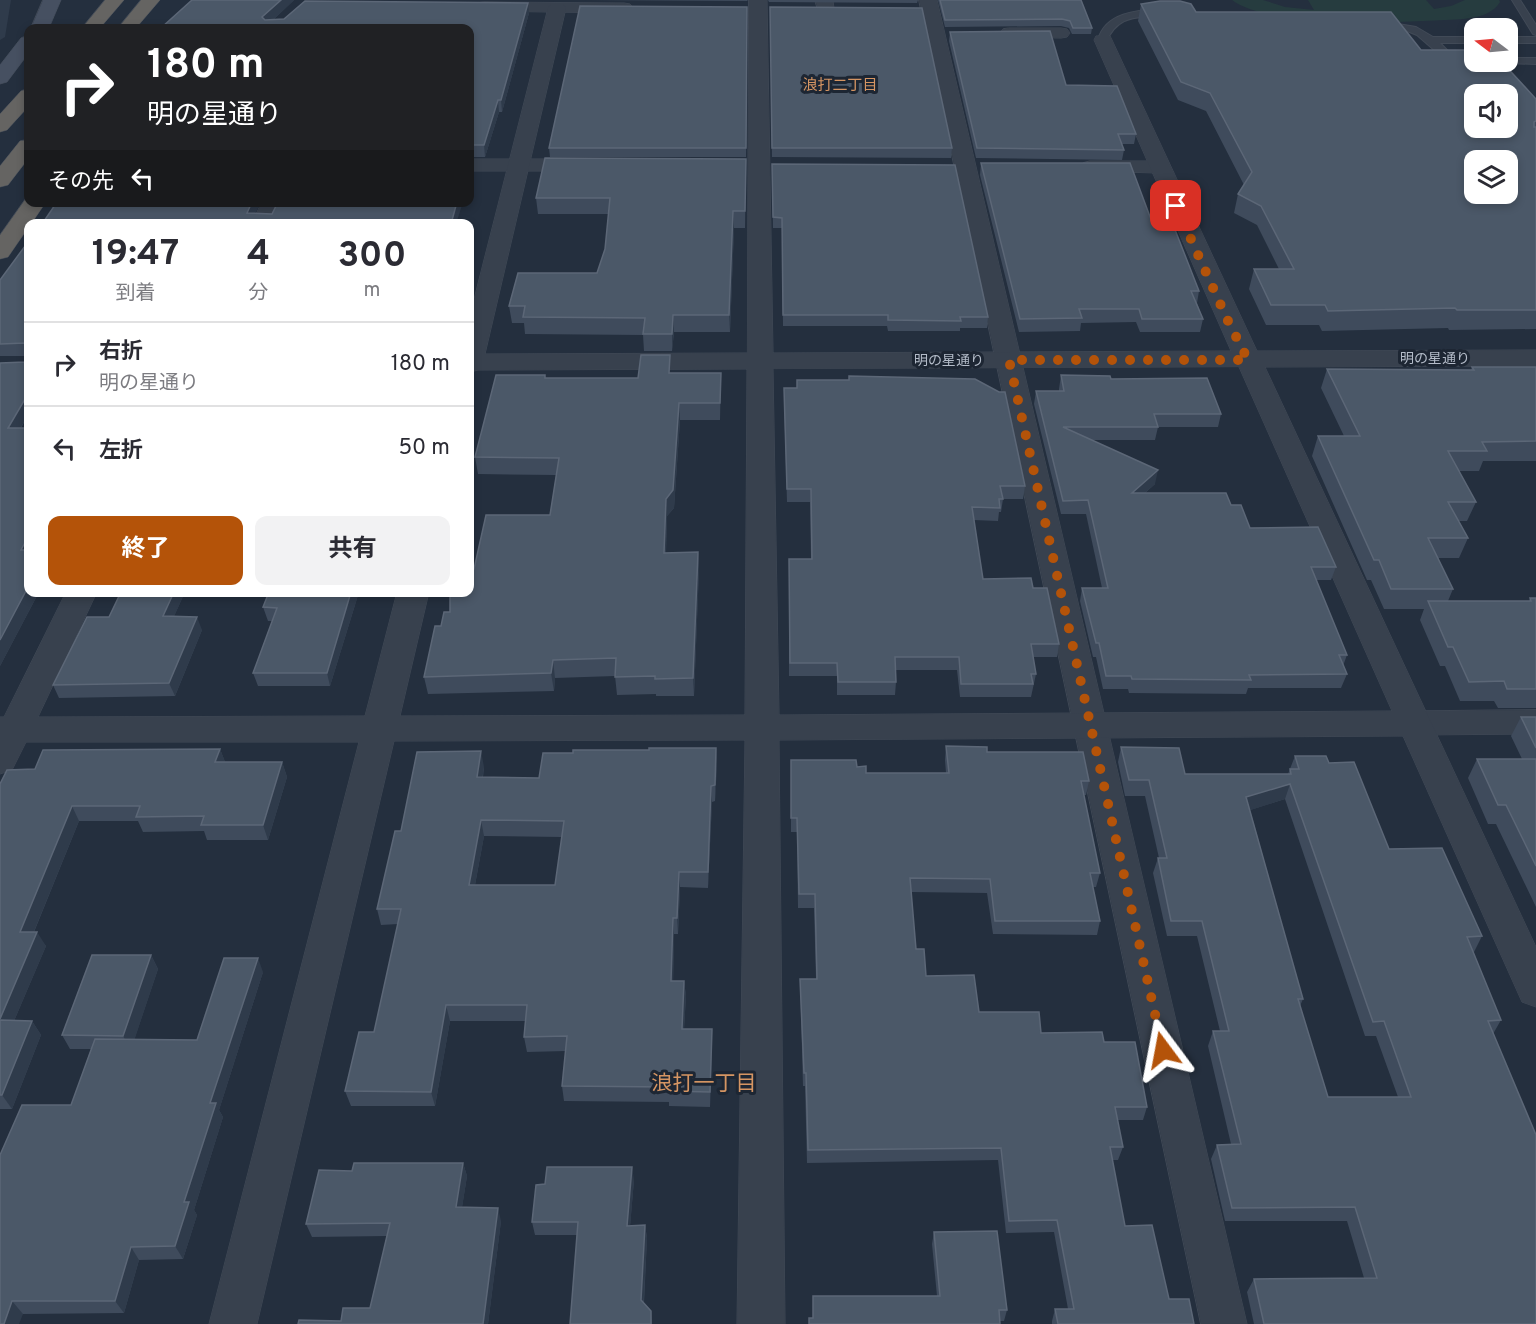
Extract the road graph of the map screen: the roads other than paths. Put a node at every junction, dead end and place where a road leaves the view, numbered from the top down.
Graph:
1 (52, 0) edge
2 (115, 0) edge
3 (151, 0) edge
4 (474, 0) edge
5 (1159, 0) edge
6 (1516, 0) edge
7 (569, 5) edge
8 (929, 5) edge
9 (829, 6) edge
10 (757, 7) edge
11 (646, 8) edge
12 (804, 9) edge
13 (907, 10) edge
14 (42, 24) edge
15 (94, 24) edge
16 (130, 24) edge
17 (1370, 24) edge
18 (1536, 32) edge
19 (993, 33) edge
20 (1061, 33) dead end
21 (936, 34) junction
22 (958, 34) edge
23 (1103, 40) joint
24 (1434, 40) junction
25 (1464, 40) edge
26 (1518, 40) edge
27 (1536, 40) edge
28 (24, 47) edge
29 (1464, 61) edge
30 (1518, 62) edge
31 (1536, 62) edge
32 (0, 78) edge
33 (24, 99) edge
34 (0, 126) edge
35 (24, 151) edge
36 (474, 165) edge
37 (518, 165) junction
38 (611, 165) edge
39 (1158, 167) junction
40 (940, 168) edge
41 (964, 168) junction
42 (987, 168) edge
43 (1067, 168) edge
44 (0, 180) edge
45 (32, 207) edge
46 (0, 252) edge
47 (474, 346) edge
48 (1536, 358) edge
49 (1009, 360) junction
50 (1248, 360) junction
51 (760, 361) junction
52 (474, 363) edge
53 (79, 597) edge
54 (412, 597) edge
55 (1536, 722) edge
56 (1413, 723) junction
57 (762, 727) junction
58 (1091, 727) junction
59 (379, 729) junction
60 (8, 730) edge
61 (0, 761) edge
62 (1536, 990) edge
63 (233, 1324) edge
64 (761, 1324) edge
65 (1224, 1324) edge

1 - 14 main road
2 - 15 highway
3 - 16 highway
4 - 7 street
5 - 23 lane
6 - 18 lane
7 - 11 street
7 - 37 street
8 - 13 street
8 - 21 street
9 - 12 street
10 - 51 street
17 - 24 lane
19 - 20 street
21 - 22 street
21 - 41 street
23 - 39 street
24 - 25 lane
24 - 29 lane
26 - 27 lane
28 - 32 main road
30 - 31 lane
33 - 34 highway
35 - 44 highway
36 - 37 street
37 - 38 street
37 - 47 street
39 - 43 street
39 - 50 street
40 - 41 street
41 - 42 street
41 - 49 street
45 - 46 highway
48 - 50 street, 明の星通り
49 - 50 street, 明の星通り
49 - 51 street, 明の星通り
49 - 58 street
50 - 56 street
51 - 52 street, 明の星通り
51 - 57 street
53 - 60 street
54 - 59 street
55 - 56 street
56 - 58 street
56 - 62 street
57 - 58 street
57 - 59 street
57 - 64 street
58 - 65 street
59 - 60 street
59 - 63 street
60 - 61 street

